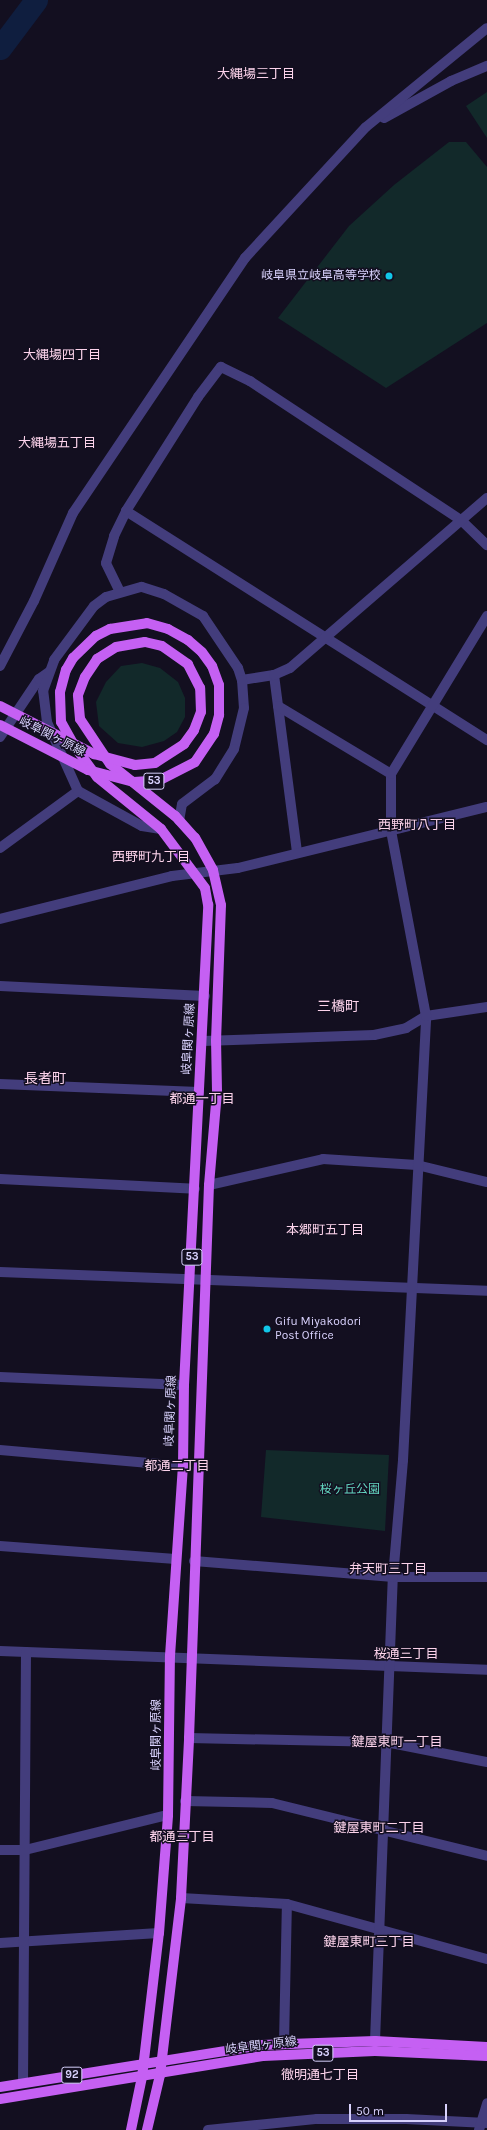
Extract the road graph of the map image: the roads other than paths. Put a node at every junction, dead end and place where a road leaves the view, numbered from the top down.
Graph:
1 (487, 28) edge
2 (487, 66) edge
3 (366, 127) junction
4 (487, 498) edge
5 (126, 511) junction
6 (462, 520) junction
7 (487, 545) edge
8 (120, 592) junction
9 (487, 616) edge
10 (327, 638) junction
11 (0, 666) edge
12 (49, 672) junction
13 (274, 675) junction
14 (242, 680) junction
15 (432, 705) junction
16 (0, 706) edge
17 (278, 706) junction
18 (0, 725) edge
19 (0, 737) edge
20 (487, 740) edge
21 (391, 774) junction
22 (78, 791) junction
23 (487, 807) edge
24 (179, 821) junction
25 (162, 829) junction
26 (391, 830) junction
27 (0, 848) edge
28 (297, 853) junction
29 (213, 870) junction
30 (196, 873) junction
31 (0, 919) edge
32 (0, 986) edge
33 (205, 996) junction
34 (487, 1008) edge
35 (426, 1016) junction
36 (203, 1041) junction
37 (216, 1041) junction
38 (0, 1084) edge
39 (199, 1092) junction
40 (417, 1165) junction
41 (0, 1178) edge
42 (487, 1182) edge
43 (209, 1185) junction
44 (195, 1189) junction
45 (0, 1272) edge
46 (191, 1281) junction
47 (206, 1281) junction
48 (410, 1287) junction
49 (487, 1291) edge
50 (0, 1377) edge
51 (184, 1385) junction
52 (0, 1450) edge
53 (183, 1466) junction
54 (0, 1546) edge
55 (176, 1559) junction
56 (194, 1560) junction
57 (393, 1577) junction
58 (487, 1577) edge
59 (0, 1651) edge
60 (26, 1652) junction
61 (170, 1656) junction
62 (191, 1657) junction
63 (390, 1668) junction
64 (487, 1670) edge
65 (189, 1738) junction
66 (386, 1742) junction
67 (487, 1762) edge
68 (184, 1801) junction
69 (168, 1815) junction
70 (382, 1831) junction
71 (0, 1850) edge
72 (25, 1850) junction
73 (487, 1856) edge
74 (180, 1898) junction
75 (287, 1904) junction
76 (378, 1928) junction
77 (159, 1933) junction
78 (24, 1942) junction
79 (0, 1943) edge
80 (487, 1959) edge
81 (375, 2041) junction
82 (284, 2043) junction
83 (487, 2046) edge
84 (487, 2056) edge
85 (161, 2060) junction
86 (143, 2063) junction
87 (160, 2074) junction
88 (142, 2077) junction
89 (24, 2083) junction
90 (0, 2087) edge
91 (0, 2099) edge
92 (487, 2102) edge
93 (482, 2125) edge
94 (131, 2130) edge
95 (147, 2130) edge
96 (208, 2130) edge

1 - 3 street
2 - 3 street
3 - 11 street
4 - 6 street
5 - 6 street
5 - 8 street
5 - 10 street
6 - 7 street
6 - 10 street
8 - 12 street
8 - 14 street
9 - 15 street
10 - 13 street
10 - 15 street
12 - 19 street
12 - 22 street
13 - 14 street
13 - 17 street
14 - 24 street
15 - 20 street
15 - 21 street
16 - 24 main road, 岐阜関ヶ原線 / 53, bridge
17 - 21 street
17 - 28 street
18 - 25 main road, 岐阜関ヶ原線 / 53, bridge
21 - 26 street
22 - 25 street
22 - 27 street
23 - 26 street
24 - 29 main road, 岐阜関ヶ原線 / 53
25 - 30 main road, 岐阜関ヶ原線 / 53
26 - 28 street
26 - 35 street
28 - 29 street
29 - 30 street
29 - 37 main road, 岐阜関ヶ原線 / 53
30 - 31 street
30 - 33 main road, 岐阜関ヶ原線 / 53
32 - 33 street
33 - 36 main road, 岐阜関ヶ原線 / 53
34 - 35 street
35 - 37 street
35 - 40 street
36 - 37 street
36 - 39 main road, 岐阜関ヶ原線 / 53
37 - 43 main road, 岐阜関ヶ原線 / 53
38 - 39 street
39 - 44 main road, 岐阜関ヶ原線 / 53
40 - 42 street
40 - 43 street
40 - 48 street
41 - 44 street
43 - 47 main road, 岐阜関ヶ原線 / 53
44 - 46 main road, 岐阜関ヶ原線 / 53
45 - 46 street
46 - 47 street
46 - 51 main road, 岐阜関ヶ原線 / 53
47 - 48 street
47 - 56 main road, 岐阜関ヶ原線 / 53
48 - 49 street
48 - 57 street
50 - 51 street
51 - 53 main road, 岐阜関ヶ原線 / 53
52 - 53 street
53 - 55 main road, 岐阜関ヶ原線 / 53
54 - 55 street
55 - 61 main road, 岐阜関ヶ原線 / 53
56 - 57 street
56 - 62 main road, 岐阜関ヶ原線 / 53
57 - 58 street
57 - 63 street
59 - 60 street
60 - 61 street
60 - 72 street
61 - 62 street
61 - 69 main road, 岐阜関ヶ原線 / 53
62 - 63 street
62 - 65 main road, 岐阜関ヶ原線 / 53
63 - 64 street
63 - 66 street
65 - 66 street
65 - 68 main road, 岐阜関ヶ原線 / 53
66 - 67 street
66 - 70 street
68 - 70 street
68 - 74 main road, 岐阜関ヶ原線 / 53
69 - 72 street
69 - 77 main road, 岐阜関ヶ原線 / 53
70 - 73 street
70 - 76 street
71 - 72 street
72 - 78 street
74 - 75 street
74 - 85 main road, 岐阜関ヶ原線 / 53
75 - 76 street
75 - 82 street
76 - 80 street
76 - 81 street
77 - 78 street
77 - 86 main road, 岐阜関ヶ原線 / 53
78 - 79 street
78 - 89 street
81 - 82 main road, 岐阜関ヶ原線 / 53
81 - 83 main road, 岐阜関ヶ原線 / 53
82 - 85 main road, 岐阜関ヶ原線 / 53
84 - 87 main road, 岐阜関ヶ原線 / 53
85 - 86 main road, 92
85 - 87 main road, 岐阜関ヶ原線 / 53
86 - 88 main road, 岐阜関ヶ原線 / 53
86 - 89 main road, 92
87 - 88 main road, 岐阜関ヶ原線 / 53
87 - 95 main road
88 - 91 main road, 92
88 - 94 main road
89 - 90 main road, 92
92 - 93 street
93 - 96 street

